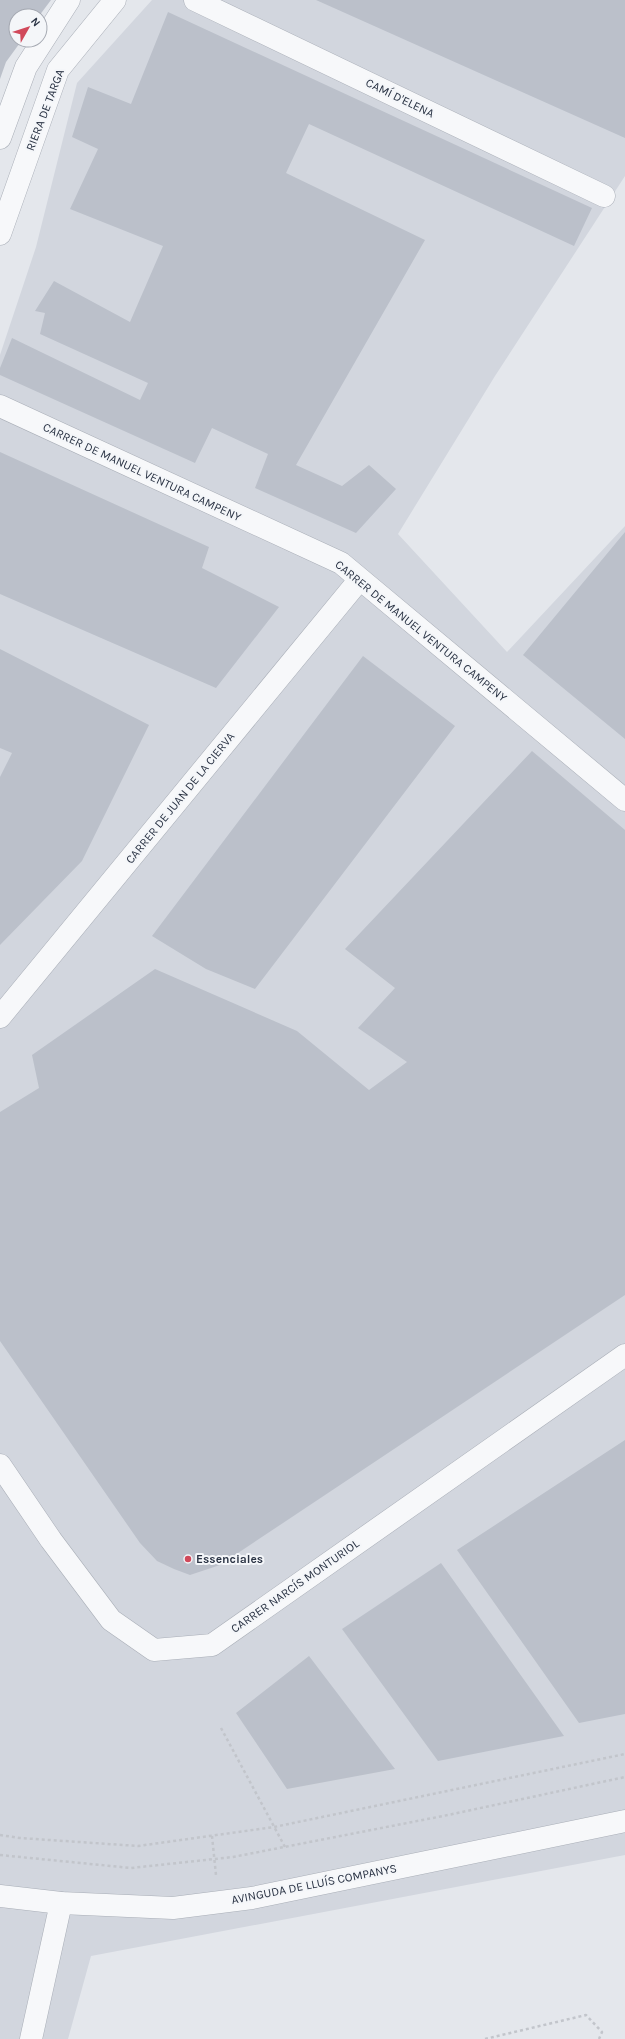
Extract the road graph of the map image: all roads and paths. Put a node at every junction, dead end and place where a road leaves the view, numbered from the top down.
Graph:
1 (69, 0) edge
2 (115, 0) edge
3 (195, 0) edge
4 (0, 138) edge
5 (604, 196) dead end
6 (1, 229) edge
7 (0, 406) edge
8 (360, 579) junction
9 (625, 800) edge
10 (0, 1018) edge
11 (625, 1355) edge
12 (0, 1465) edge
13 (221, 1728) dead end
14 (625, 1754) edge
15 (625, 1777) edge
16 (625, 1820) edge
17 (274, 1827) junction
18 (0, 1834) edge
19 (212, 1836) junction
20 (285, 1847) junction
21 (0, 1855) edge
22 (215, 1859) junction
23 (0, 1896) edge
24 (219, 1902) junction
25 (61, 1904) junction
26 (32, 2039) edge
27 (485, 2039) edge
28 (599, 2039) edge

1 - 4 street
2 - 6 street, RIERA DE TARGA
3 - 5 street, CAMÍ D'ELENA
7 - 8 street, CARRER DE MANUEL VENTURA CAMPENY
8 - 9 street, CARRER DE MANUEL VENTURA CAMPENY
8 - 10 street, CARRER DE JUAN DE LA CIERVA
11 - 12 street, CARRER NARCÍS MONTURIOL
13 - 17 path
14 - 17 path
15 - 20 path
16 - 24 street, AVINGUDA DE LLUÍS COMPANYS
17 - 19 path
17 - 20 path
18 - 19 path
19 - 22 path
20 - 22 path
21 - 22 path
22 - 24 path
23 - 25 street, AVINGUDA DE LLUÍS COMPANYS
24 - 25 street, AVINGUDA DE LLUÍS COMPANYS
25 - 26 street
27 - 28 path

